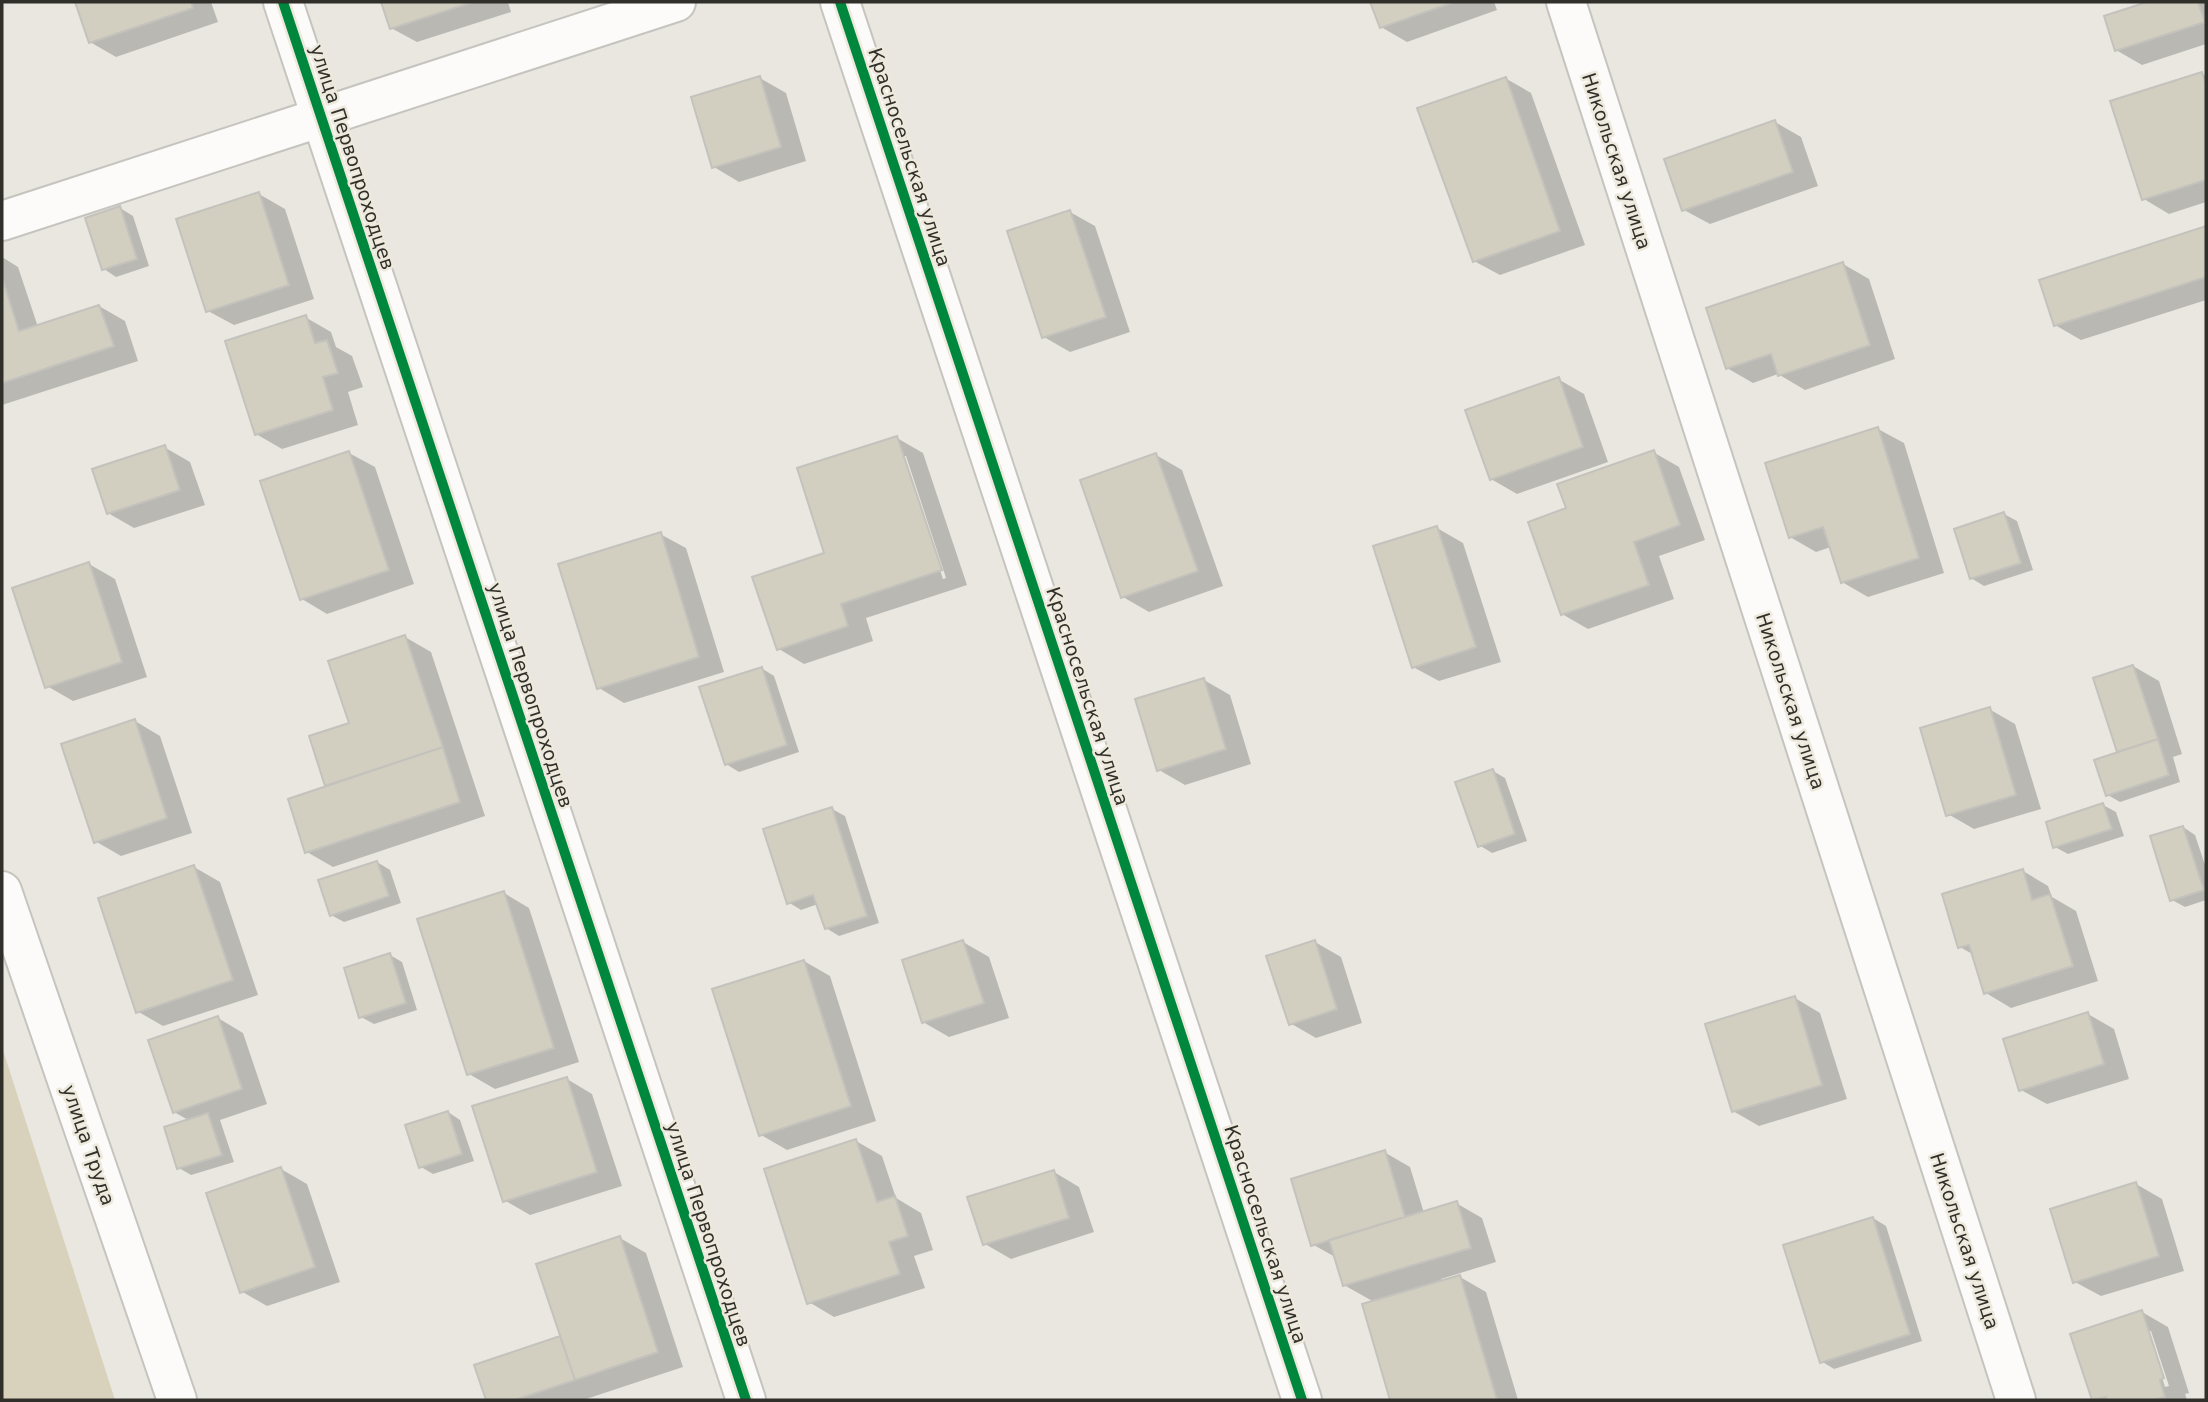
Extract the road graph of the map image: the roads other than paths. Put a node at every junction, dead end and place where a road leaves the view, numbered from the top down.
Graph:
1 (283, 2) edge
2 (676, 2) edge
3 (840, 2) edge
4 (1566, 2) edge
5 (321, 116) junction
6 (2, 221) edge
7 (2, 891) edge
8 (177, 1400) edge
9 (746, 1400) edge
10 (1303, 1400) edge
11 (2016, 1400) edge

1 - 5 street, улица Первопроходцев
2 - 5 street
3 - 10 street, Красносельская улица
4 - 11 street, Никольская улица
5 - 6 street
5 - 9 street, улица Первопроходцев
7 - 8 street, улица Труда

